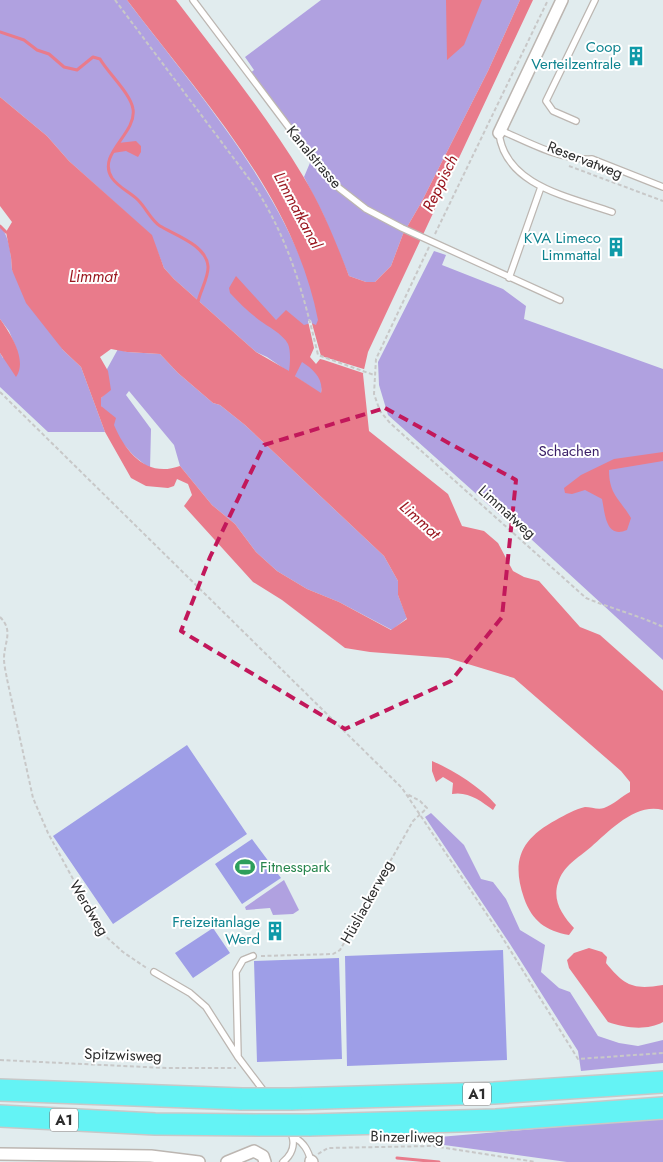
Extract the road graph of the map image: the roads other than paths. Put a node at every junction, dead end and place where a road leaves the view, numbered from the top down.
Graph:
1 (193, 0) edge
2 (562, 0) edge
3 (595, 0) edge
4 (576, 121) dead end
5 (500, 131) junction
6 (541, 187) junction
7 (663, 187) edge
8 (612, 212) dead end
9 (510, 278) junction
10 (560, 300) dead end
11 (253, 956) road end
12 (154, 972) road end
13 (238, 1057) junction
14 (663, 1082) edge
15 (0, 1090) edge
16 (281, 1106) junction
17 (663, 1108) edge
18 (0, 1116) edge
19 (301, 1131) junction
20 (0, 1154) edge
21 (199, 1162) edge
22 (227, 1162) edge
23 (265, 1162) edge
24 (283, 1162) edge
25 (311, 1162) edge

1 - 9 lane, Kanalstrasse
2 - 5 street
3 - 4 lane
5 - 6 lane
5 - 7 lane
6 - 8 lane
6 - 9 lane
9 - 10 lane, Kanalstrasse
11 - 13 lane
12 - 13 lane
13 - 16 lane
14 - 16 highway, A1
15 - 16 highway, A1, bridge
16 - 19 lane
17 - 19 highway, A1
18 - 19 highway, A1, bridge
19 - 24 lane
19 - 25 lane
20 - 21 street
22 - 23 street

